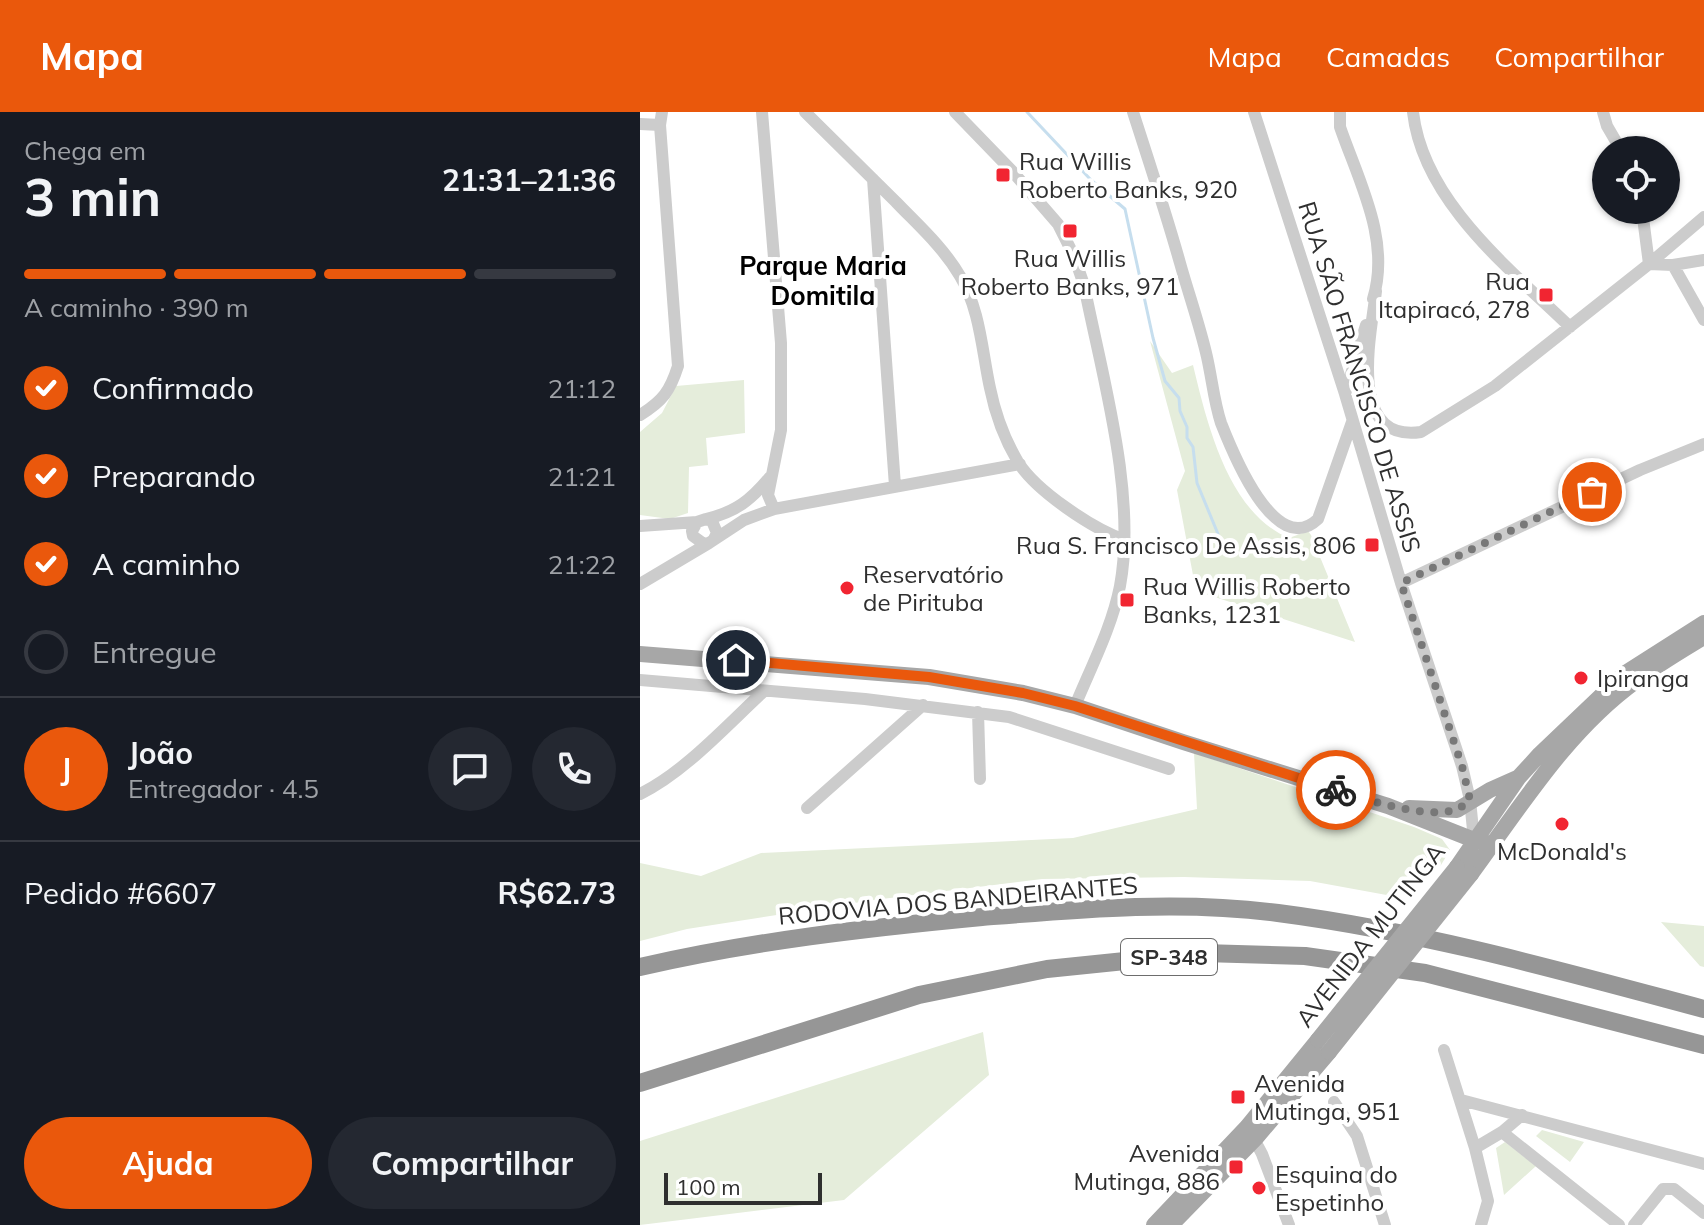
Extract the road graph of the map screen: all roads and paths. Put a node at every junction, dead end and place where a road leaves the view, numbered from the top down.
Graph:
1 (762, 112) edge
2 (805, 112) edge
3 (955, 112) edge
4 (1133, 112) edge
5 (1254, 112) edge
6 (1340, 112) edge
7 (1413, 112) edge
8 (1603, 112) edge
9 (661, 118) edge
10 (640, 124) edge
11 (1613, 136) edge
12 (873, 179) junction
13 (1704, 217) edge
14 (1644, 224) edge
15 (1704, 260) edge
16 (1649, 264) junction
17 (1673, 265) junction
18 (1376, 291) junction
19 (1704, 320) edge
20 (1570, 327) junction
21 (1345, 394) junction
22 (640, 415) edge
23 (1353, 421) junction
24 (1704, 444) edge
25 (1020, 464) junction
26 (770, 477) junction
27 (895, 486) junction
28 (740, 508) junction
29 (774, 509) junction
30 (760, 513) junction
31 (702, 520) junction
32 (656, 525) junction
33 (640, 526) edge
34 (694, 537) junction
35 (1125, 540) junction
36 (712, 541) junction
37 (679, 561) junction
38 (1401, 583) junction
39 (640, 584) edge
40 (1704, 623) edge
41 (1704, 637) edge
42 (640, 654) edge
43 (640, 680) edge
44 (764, 691) junction
45 (923, 705) junction
46 (1075, 706) junction
47 (978, 712) junction
48 (1169, 769) dead end
49 (1519, 777) junction
50 (980, 779) dead end
51 (640, 794) edge
52 (1470, 800) junction
53 (1388, 806) junction
54 (807, 808) dead end
55 (1511, 818) junction
56 (1474, 840) junction
57 (1492, 844) junction
58 (1464, 871) junction
59 (640, 967) edge
60 (1704, 1009) edge
61 (1704, 1045) edge
62 (1444, 1050) dead end
63 (640, 1083) edge
64 (1461, 1100) junction
65 (1334, 1102) dead end
66 (1522, 1115) junction
67 (1502, 1132) junction
68 (1251, 1133) junction
69 (1475, 1148) junction
70 (1704, 1164) edge
71 (1172, 1207) junction
72 (1704, 1213) edge
73 (1154, 1225) edge
74 (1169, 1225) edge
75 (1289, 1225) edge
76 (1385, 1225) edge
77 (1481, 1225) edge
78 (1619, 1225) edge
79 (1634, 1225) edge

1 - 26 street
2 - 12 street
3 - 35 street
4 - 23 street
5 - 21 street, RUA SÃO FRANCISCO DE ASSIS
6 - 18 street
7 - 20 street
8 - 11 street
9 - 10 street
9 - 22 street
12 - 25 street
12 - 27 street
13 - 16 street
14 - 16 street
15 - 17 street
16 - 17 street
16 - 20 street
17 - 19 street
18 - 20 street
18 - 21 street
21 - 23 street, RUA SÃO FRANCISCO DE ASSIS
23 - 38 street, RUA SÃO FRANCISCO DE ASSIS
24 - 38 street
25 - 27 street
25 - 35 street
26 - 28 street
26 - 29 street
27 - 29 street
28 - 30 street
28 - 31 street
29 - 30 street
30 - 36 street
31 - 32 street
31 - 34 street
31 - 36 street
32 - 33 street
32 - 34 street
34 - 36 street
34 - 37 street
35 - 46 street
36 - 37 street
37 - 39 street
38 - 52 street, RUA SÃO FRANCISCO DE ASSIS
40 - 49 main road, AVENIDA MUTINGA
41 - 55 main road, AVENIDA MUTINGA
42 - 46 main road
43 - 44 street
44 - 45 street
44 - 51 street
45 - 47 street
45 - 54 street
46 - 53 main road
47 - 48 street
47 - 50 street
49 - 52 main road
49 - 55 main road
49 - 56 main road, AVENIDA MUTINGA
52 - 53 main road
52 - 56 street, RUA SÃO FRANCISCO DE ASSIS
53 - 56 main road
55 - 57 main road, AVENIDA MUTINGA
56 - 57 main road
56 - 58 main road, AVENIDA MUTINGA
57 - 58 main road, AVENIDA MUTINGA
58 - 68 main road, AVENIDA MUTINGA, bridge
59 - 60 highway, RODOVIA DOS BANDEIRANTES / SP-348
61 - 63 highway, SP-348
62 - 64 street
64 - 66 street
64 - 69 street
65 - 76 street
66 - 67 street
66 - 70 street
67 - 69 street
67 - 78 street
68 - 71 main road, AVENIDA MUTINGA
68 - 74 main road, AVENIDA MUTINGA
68 - 75 street
69 - 77 street
71 - 73 main road, AVENIDA MUTINGA
71 - 74 street
72 - 79 street

